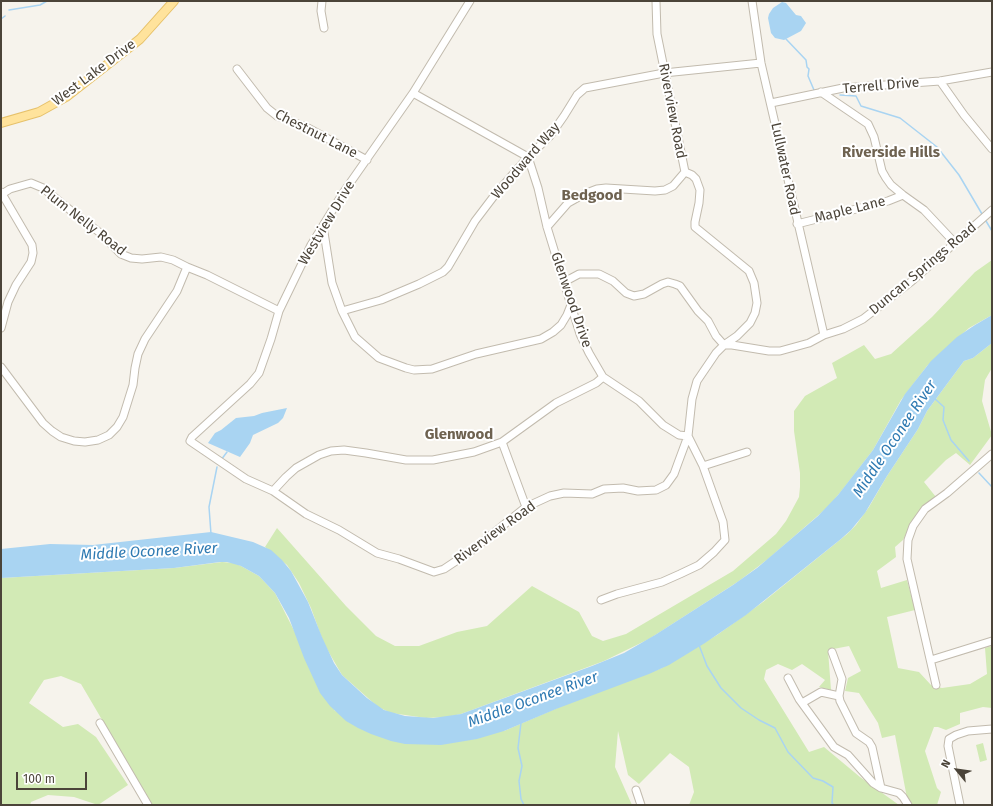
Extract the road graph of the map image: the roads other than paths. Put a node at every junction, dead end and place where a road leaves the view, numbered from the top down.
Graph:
1 (174, 1) edge
2 (322, 1) edge
3 (470, 1) edge
4 (656, 1) edge
5 (752, 1) edge
6 (324, 28) dead end
7 (761, 63) junction
8 (237, 69) dead end
9 (992, 72) edge
10 (664, 73) junction
11 (940, 81) junction
12 (821, 92) junction
13 (413, 93) junction
14 (771, 102) junction
15 (1, 123) edge
16 (992, 149) edge
17 (528, 157) junction
18 (367, 160) junction
19 (685, 172) junction
20 (2, 193) edge
21 (903, 195) junction
22 (992, 210) edge
23 (798, 224) junction
24 (323, 226) junction
25 (547, 227) junction
26 (955, 243) junction
27 (187, 268) junction
28 (564, 282) junction
29 (571, 304) junction
30 (279, 311) junction
31 (342, 311) junction
32 (1, 328) edge
33 (824, 336) junction
34 (724, 345) junction
35 (1, 367) edge
36 (603, 376) junction
37 (688, 436) junction
38 (190, 441) joint
39 (502, 442) junction
40 (747, 452) dead end
41 (992, 454) edge
42 (703, 466) junction
43 (273, 491) junction
44 (526, 507) junction
45 (601, 600) dead end
46 (992, 641) edge
47 (832, 652) dead end
48 (931, 660) junction
49 (788, 678) dead end
50 (936, 685) dead end
51 (839, 696) junction
52 (802, 703) junction
53 (100, 723) dead end
54 (992, 729) edge
55 (881, 788) junction
56 (636, 790) dead end
57 (148, 805) edge
58 (641, 805) edge
59 (908, 805) edge
60 (960, 805) edge

1 - 15 main road, West Lake Drive
2 - 6 street
3 - 13 street, Westview Drive
4 - 10 street, Riverview Road
5 - 7 street, Lullwater Road
7 - 10 street, Woodward Way
7 - 14 street, Lullwater Road
8 - 18 street, Chestnut Lane
9 - 11 street, Terrell Drive
10 - 17 street, Woodward Way
10 - 19 street, Riverview Road
11 - 12 street, Terrell Drive
11 - 16 street
12 - 14 street, Terrell Drive
12 - 21 street
13 - 17 street
13 - 18 street, Westview Drive
14 - 23 street, Lullwater Road
17 - 25 street, Glenwood Drive
17 - 31 street, Woodward Way
18 - 24 street, Westview Drive
19 - 25 street
19 - 34 street, Riverview Road
20 - 27 street, Plum Nelly Road
20 - 32 street, Plum Nelly Road
21 - 23 street, Maple Lane
21 - 26 street
22 - 26 street, Duncan Springs Road
23 - 33 street, Lullwater Road
24 - 30 street, Westview Drive
24 - 31 street
25 - 28 street, Glenwood Drive
26 - 33 street, Duncan Springs Road
27 - 30 street, Plum Nelly Road
27 - 35 street
28 - 29 street, Glenwood Drive
28 - 34 street
29 - 31 street
29 - 36 street, Glenwood Drive
30 - 38 street, Westview Drive
33 - 34 street, Duncan Springs Road
34 - 37 street, Riverview Road
36 - 37 street
36 - 39 street
37 - 42 street
37 - 44 street, Riverview Road
38 - 43 street, Riverview Road
39 - 43 street
39 - 44 street
40 - 42 street
41 - 48 street
42 - 45 street
43 - 44 street, Riverview Road
46 - 48 street
47 - 51 street
48 - 50 street
49 - 52 street
51 - 52 street
51 - 55 street
52 - 55 street
53 - 57 street
54 - 60 street
55 - 59 street
56 - 58 street

